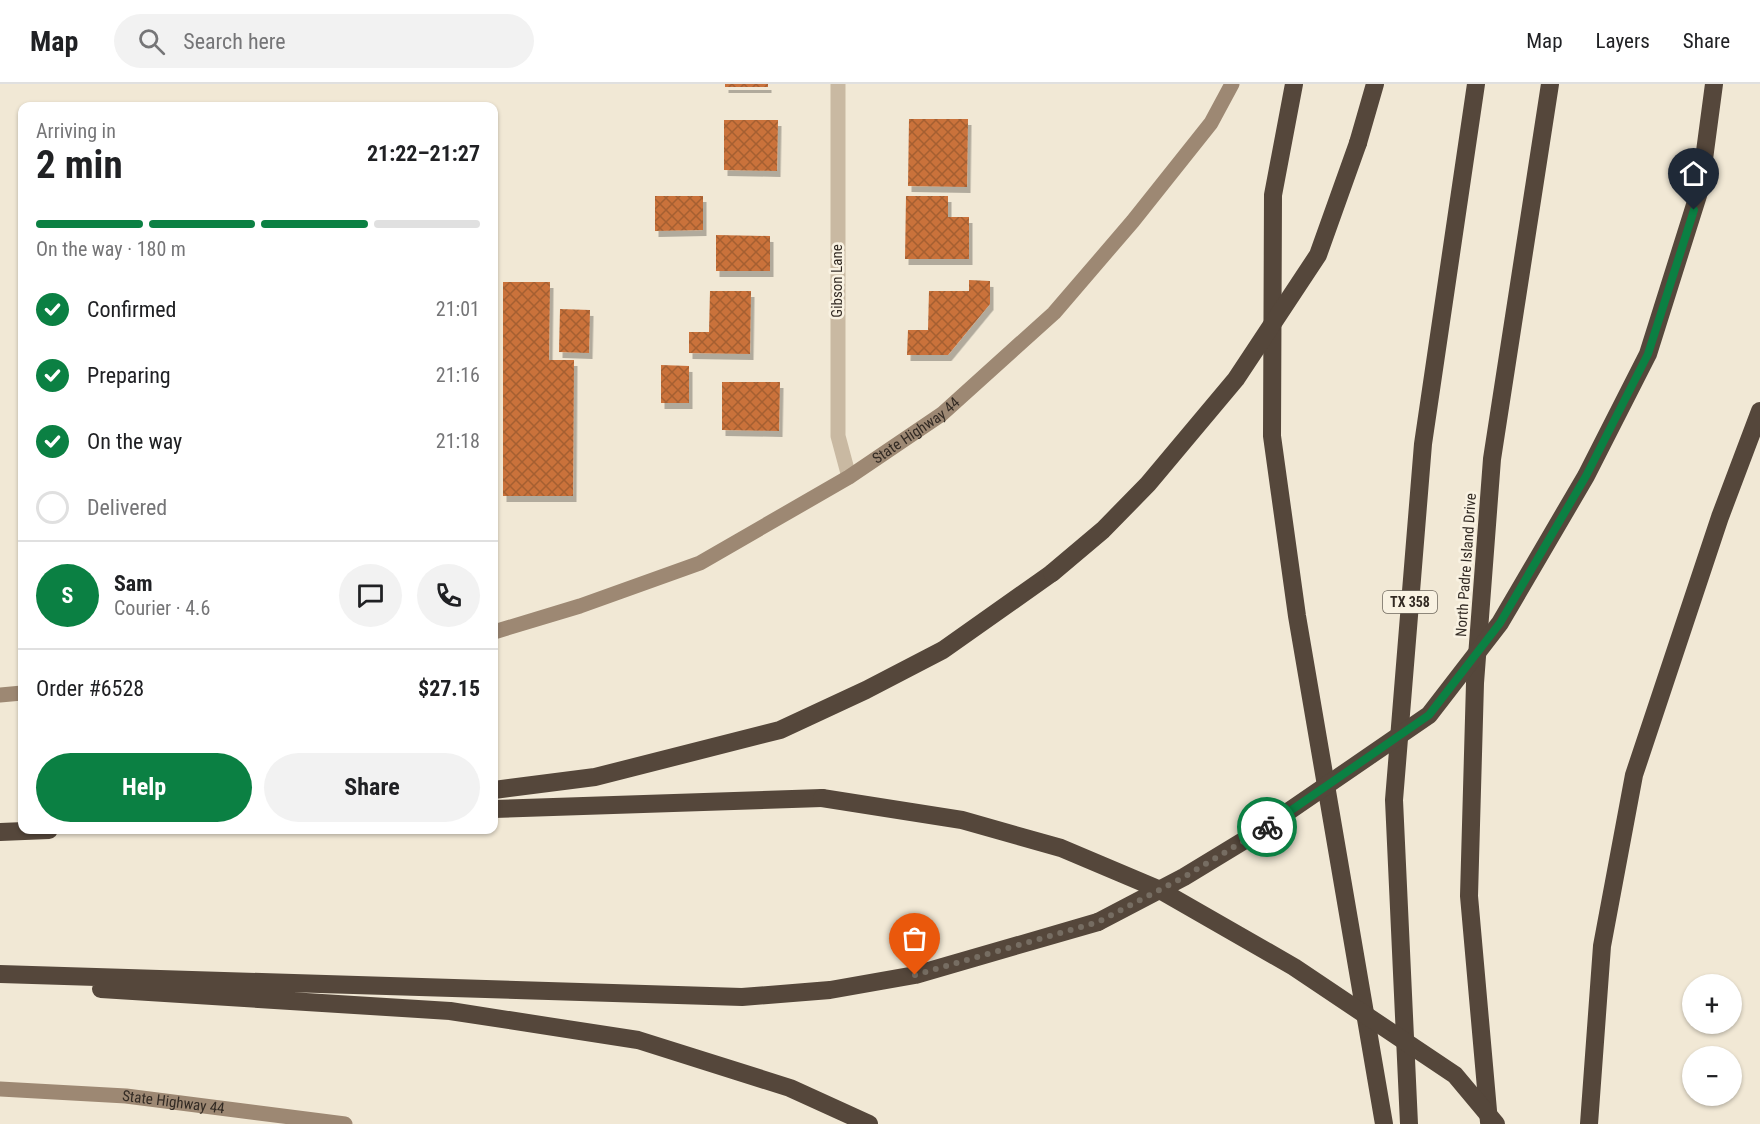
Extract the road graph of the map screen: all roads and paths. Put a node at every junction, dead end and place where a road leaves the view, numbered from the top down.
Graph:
1 (838, 84) edge
2 (1232, 84) edge
3 (1294, 84) edge
4 (1375, 84) edge
5 (1476, 84) edge
6 (1550, 84) edge
7 (1714, 84) edge
8 (1760, 411) edge
9 (849, 477) junction
10 (498, 631) edge
11 (18, 693) edge
12 (0, 695) edge
13 (498, 789) edge
14 (498, 809) edge
15 (18, 831) edge
16 (0, 832) edge
17 (0, 974) edge
18 (0, 983) edge
19 (0, 1089) edge
20 (345, 1124) edge
21 (869, 1124) edge
22 (1384, 1124) edge
23 (1409, 1124) edge
24 (1489, 1124) edge
25 (1496, 1124) edge
26 (1589, 1124) edge

1 - 9 street, Gibson Lane
2 - 9 main road, State Highway 44
3 - 22 highway
4 - 13 highway, bridge
5 - 23 highway, TX 358
6 - 24 highway, North Padre Island Drive
7 - 17 highway, bridge
8 - 26 highway
9 - 10 main road, State Highway 44
11 - 12 main road
14 - 25 highway, bridge
15 - 16 highway
18 - 21 highway
19 - 20 main road, State Highway 44

